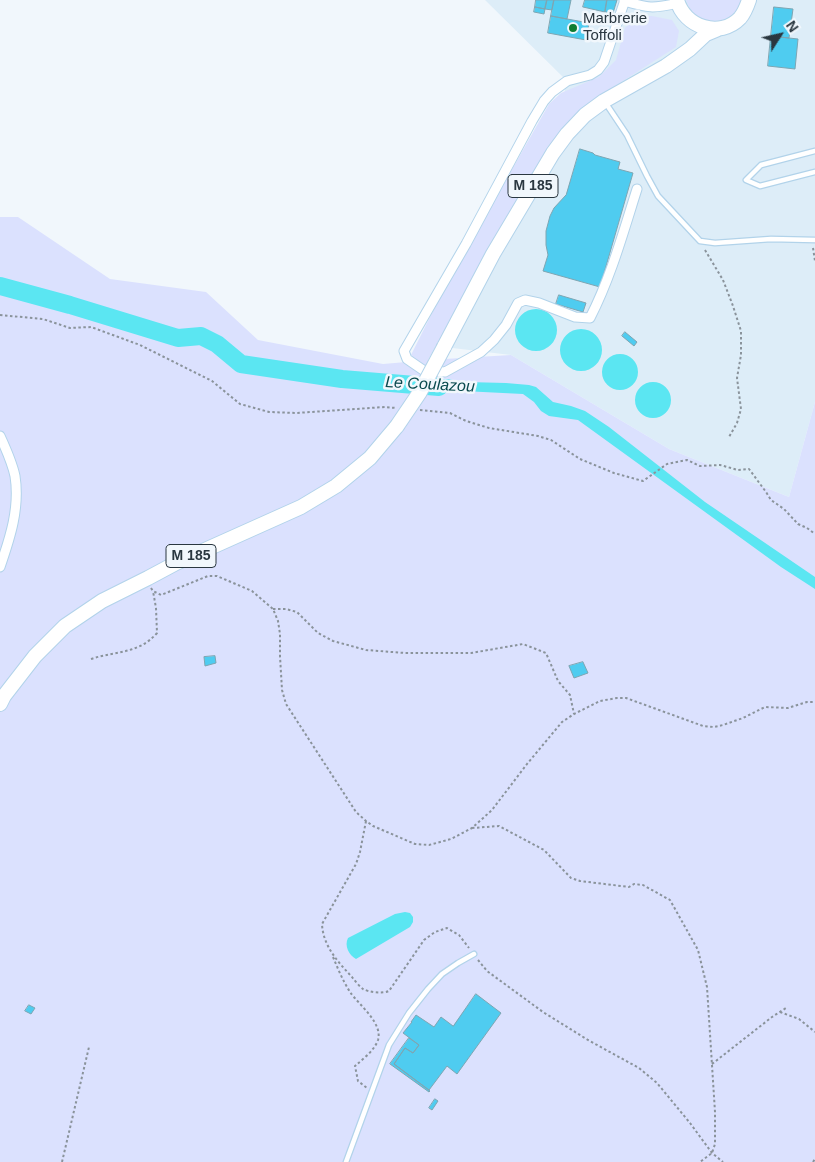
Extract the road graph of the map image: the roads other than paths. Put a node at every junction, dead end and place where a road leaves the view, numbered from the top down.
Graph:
1 (624, 0) edge
2 (750, 0) edge
3 (677, 1) edge
4 (684, 16) junction
5 (718, 29) junction
6 (680, 57) junction
7 (604, 101) junction
8 (815, 151) edge
9 (815, 172) edge
10 (637, 190) dead end
11 (814, 240) edge
12 (0, 436) edge
13 (0, 567) edge
14 (0, 704) edge
15 (474, 954) road end
16 (346, 1162) edge

1 - 3 street
1 - 10 street
2 - 5 main road
3 - 4 main road
4 - 5 main road
4 - 6 main road
5 - 6 main road, M 185
6 - 7 main road, M 185
7 - 11 lane
7 - 14 main road, M 185, bridge
8 - 9 lane
12 - 13 street
15 - 16 lane

